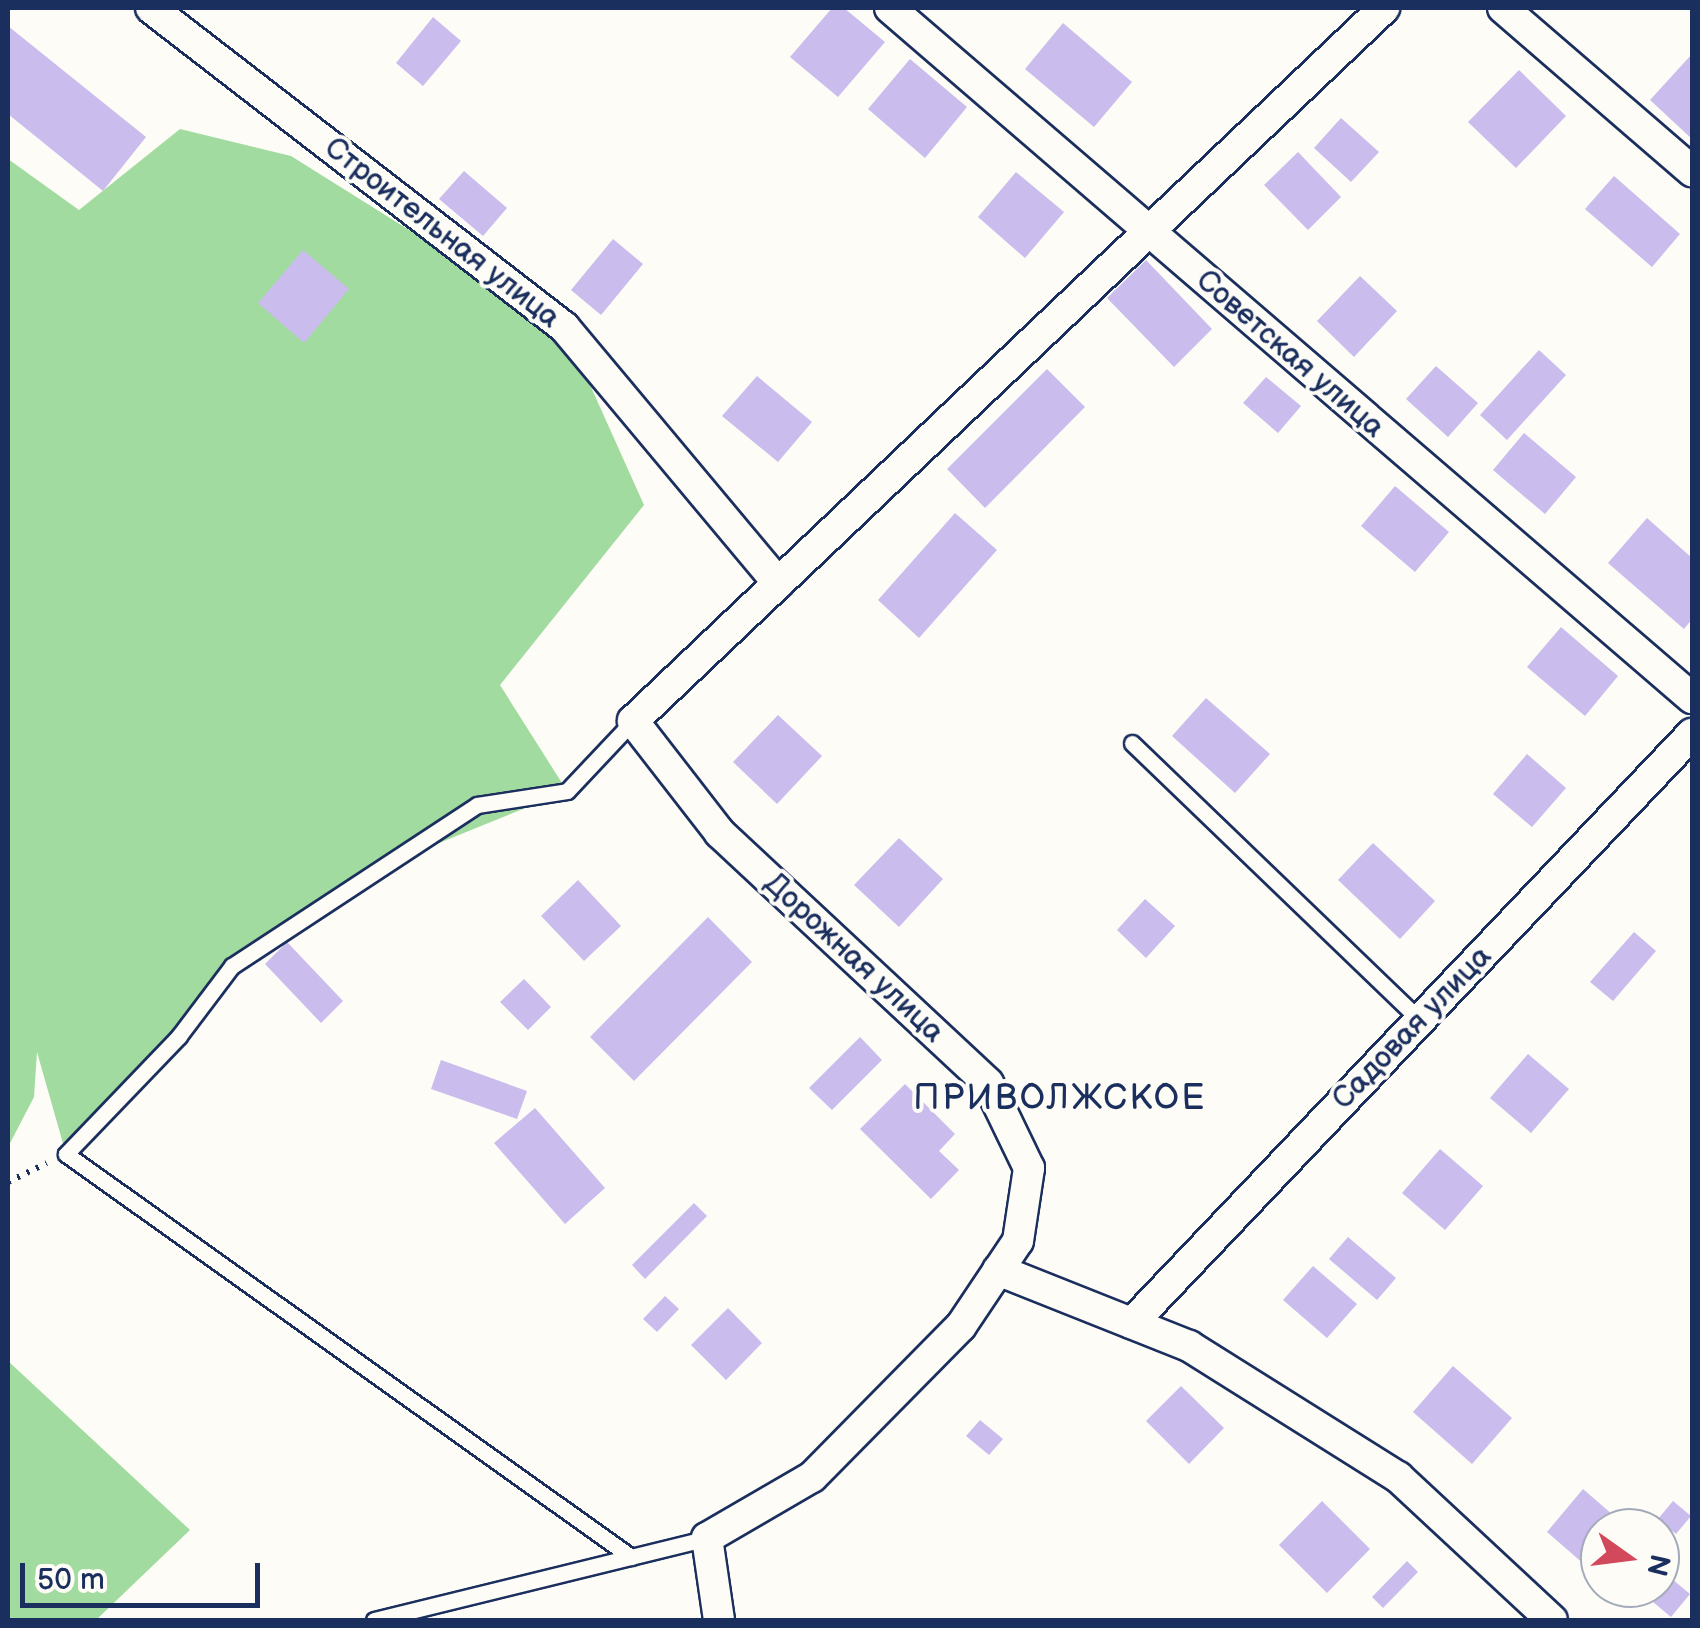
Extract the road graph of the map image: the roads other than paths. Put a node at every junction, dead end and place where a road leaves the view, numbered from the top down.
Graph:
1 (151, 8) edge
2 (890, 8) edge
3 (1384, 8) edge
4 (1503, 8) edge
5 (1692, 171) edge
6 (1148, 232) junction
7 (778, 583) junction
8 (1692, 698) edge
9 (632, 721) junction
10 (1692, 734) edge
11 (1132, 743) dead end
12 (1420, 1020) junction
13 (998, 1270) junction
14 (1132, 1323) junction
15 (707, 1538) junction
16 (632, 1556) junction
17 (374, 1620) edge
18 (719, 1620) edge
19 (1552, 1620) edge

1 - 7 street, Строительная улица
2 - 6 street, Советская улица
3 - 6 street
4 - 5 street
6 - 7 street
6 - 8 street, Советская улица
7 - 9 street
9 - 13 street, Дорожная улица
9 - 16 lane
10 - 12 street, Садовая улица
11 - 12 lane
12 - 14 street, Садовая улица
13 - 14 street
13 - 15 street, Дорожная улица
14 - 19 street
15 - 16 lane
15 - 18 street
16 - 17 lane

